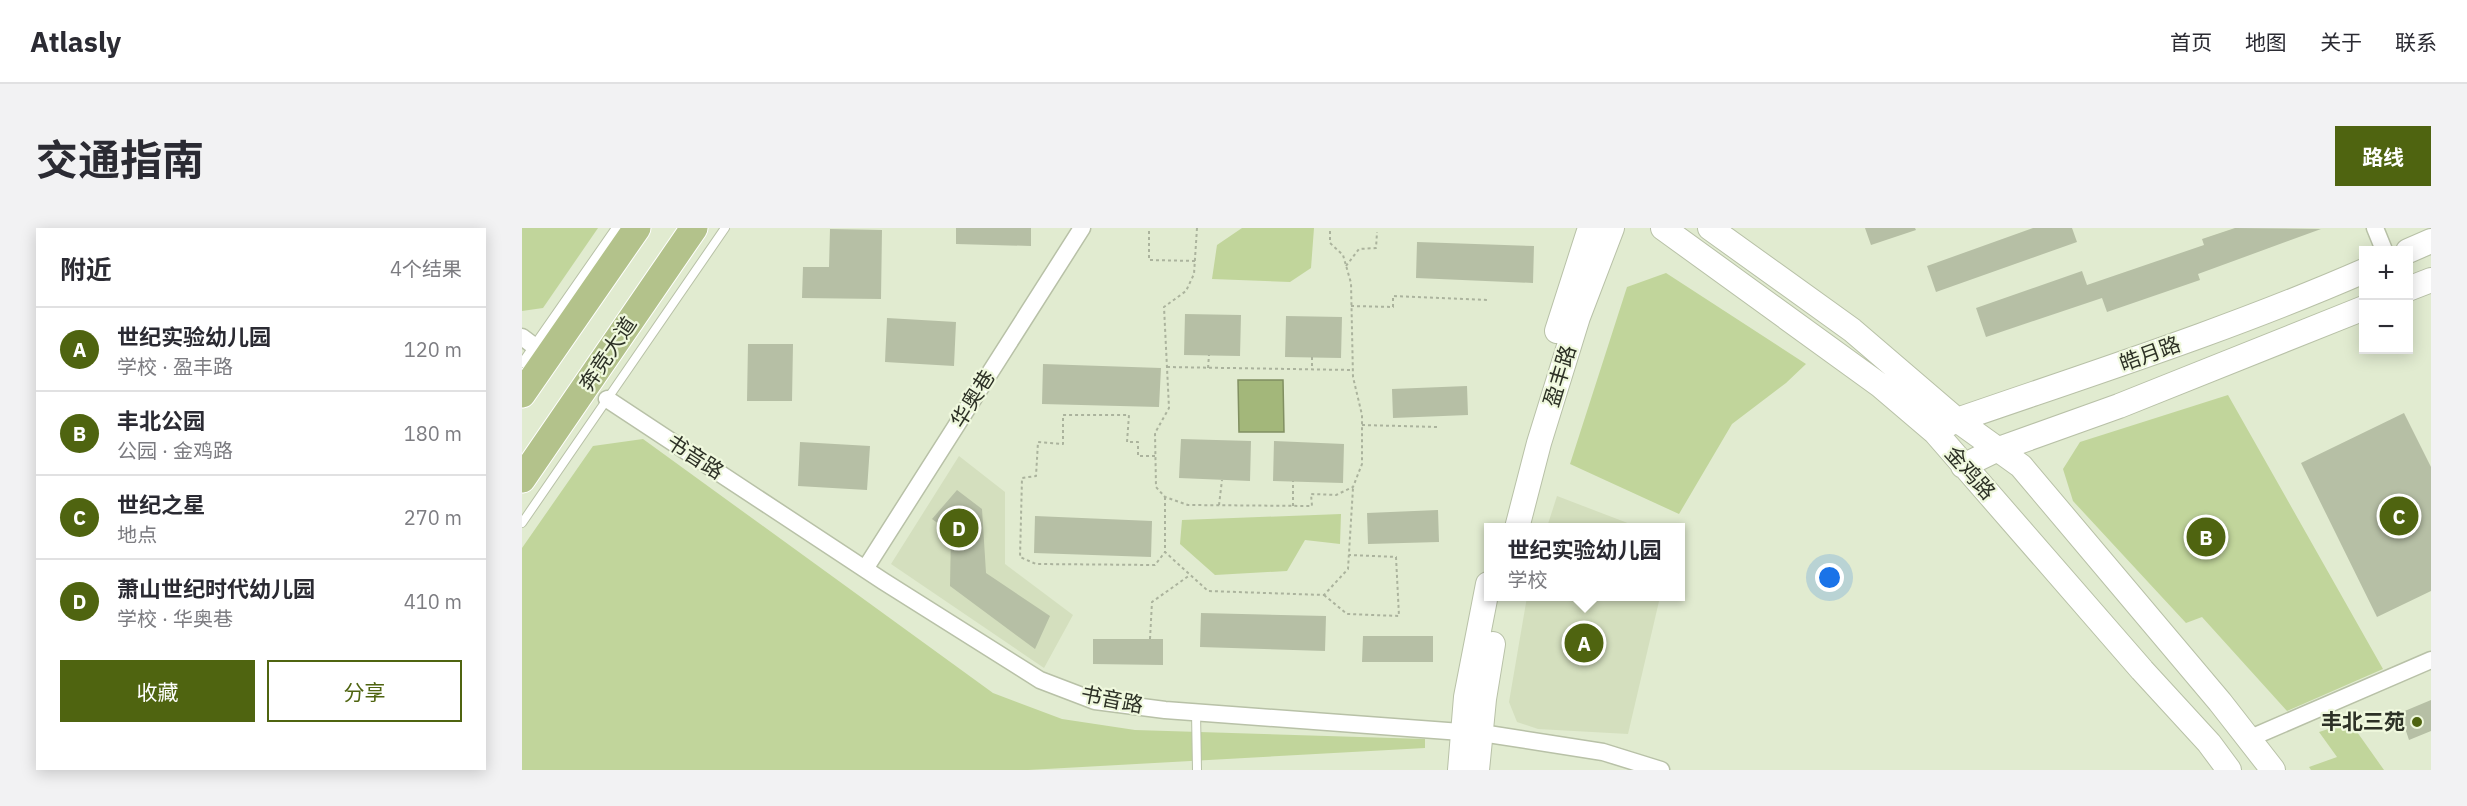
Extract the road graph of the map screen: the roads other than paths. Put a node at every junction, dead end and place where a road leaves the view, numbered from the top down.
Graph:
1 (616, 228) edge
2 (637, 228) edge
3 (694, 228) edge
4 (725, 228) edge
5 (1082, 228) edge
6 (1590, 228) edge
7 (1612, 228) edge
8 (1663, 228) edge
9 (1710, 228) edge
10 (2375, 228) edge
11 (2431, 241) edge
12 (2382, 246) edge
13 (2413, 249) edge
14 (2359, 273) edge
15 (2431, 280) edge
16 (2413, 287) edge
17 (2359, 310) edge
18 (528, 342) edge
19 (522, 363) edge
20 (522, 394) edge
21 (607, 399) junction
22 (1957, 420) junction
23 (1935, 432) junction
24 (1996, 450) junction
25 (1963, 466) junction
26 (522, 479) edge
27 (522, 523) edge
28 (1503, 523) edge
29 (1518, 523) edge
30 (865, 569) junction
31 (1485, 601) edge
32 (1500, 601) edge
33 (2431, 660) edge
34 (1196, 712) junction
35 (1471, 733) junction
36 (2248, 739) junction
37 (1197, 770) edge
38 (1460, 770) edge
39 (1477, 770) edge
40 (1661, 770) edge
41 (2229, 770) edge
42 (2273, 770) edge

1 - 18 lane
2 - 20 main road
3 - 26 main road, 奔竞大道
4 - 21 lane
5 - 30 street, 华奥巷
6 - 28 main road, 盈丰路
7 - 29 main road, 盈丰路
8 - 23 main road, 金鸡路
9 - 22 main road, 金鸡路
10 - 12 street
11 - 13 main road
14 - 22 main road, 皓月路
15 - 16 main road
17 - 24 main road, 皓月路
18 - 19 lane
21 - 27 lane
21 - 30 street, 书音路
22 - 23 main road, 皓月路
22 - 24 main road, 金鸡路
23 - 25 main road, 金鸡路
24 - 25 main road, 皓月路
24 - 36 main road, 金鸡路
25 - 41 main road, 金鸡路
30 - 34 street, 书音路
31 - 35 main road
32 - 35 main road
33 - 36 street
34 - 35 street, 书音路
34 - 37 lane
35 - 38 main road
35 - 39 main road
35 - 40 street, 书音路
36 - 42 main road, 金鸡路

